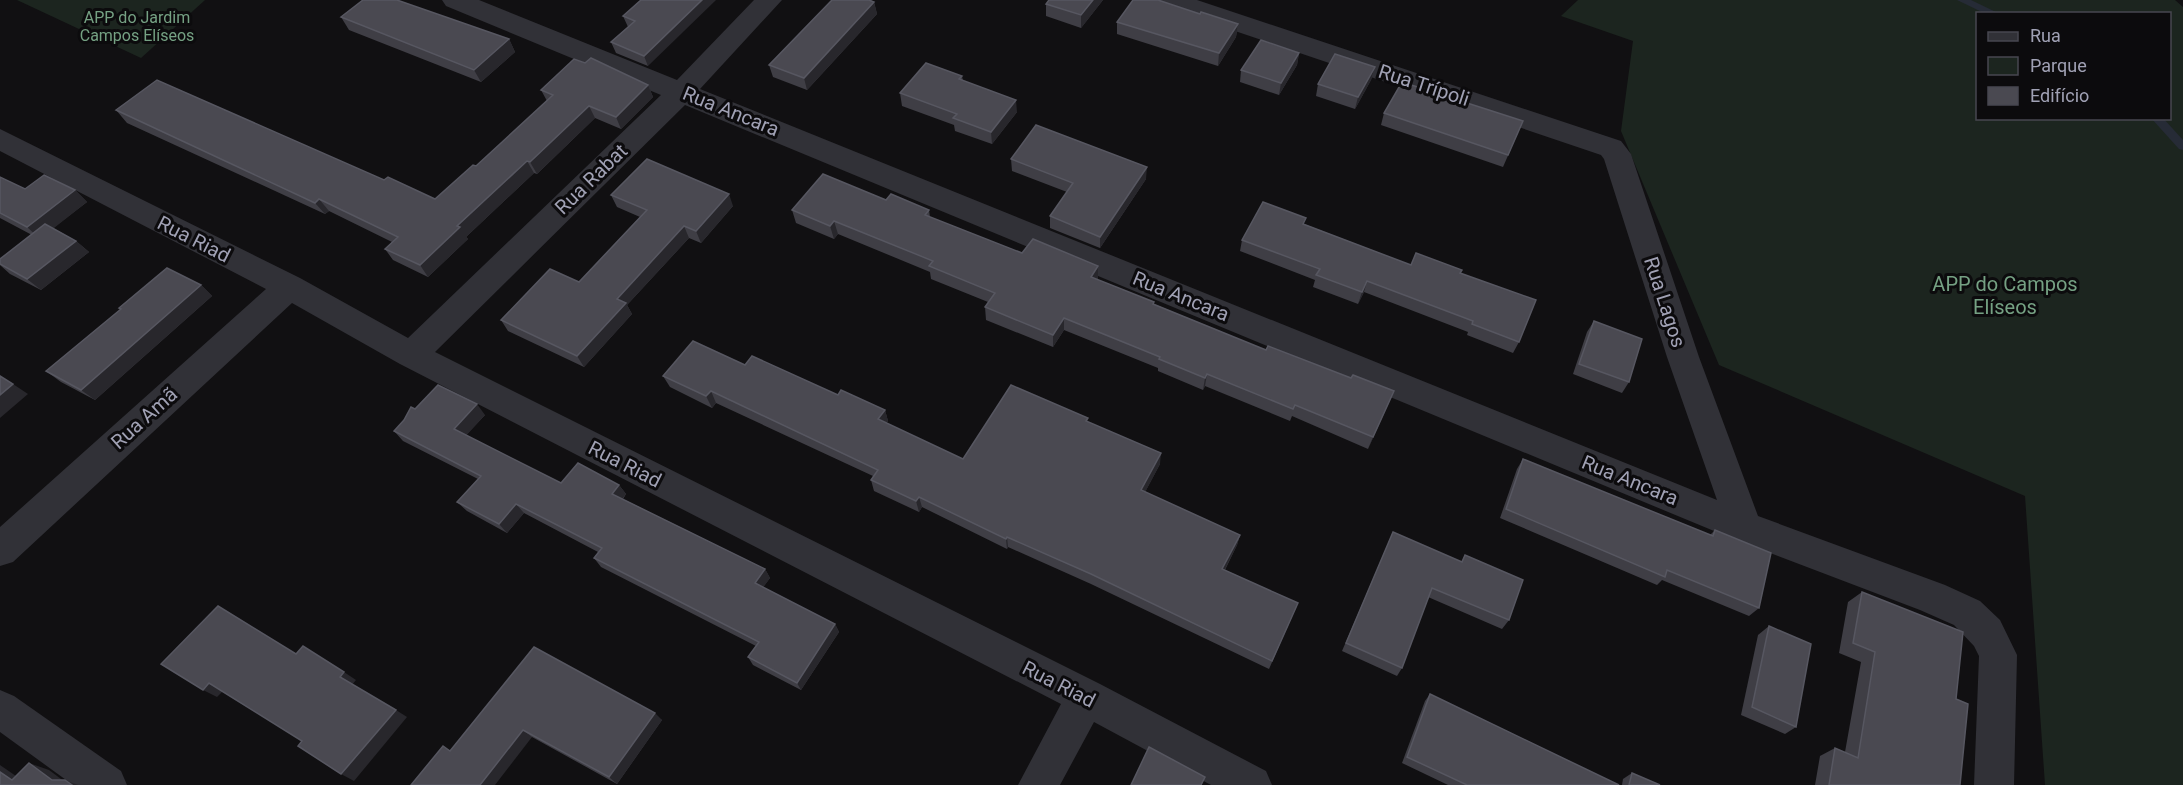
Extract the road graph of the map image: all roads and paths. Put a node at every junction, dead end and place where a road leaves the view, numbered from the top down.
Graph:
1 (455, 0) edge
2 (769, 0) edge
3 (1170, 0) edge
4 (682, 91) junction
5 (1542, 124) joint
6 (0, 139) edge
7 (289, 287) junction
8 (411, 355) junction
9 (1744, 527) junction
10 (0, 550) edge
11 (1086, 697) junction
12 (0, 709) edge
13 (108, 785) edge
14 (1038, 785) edge
15 (1252, 785) edge
16 (1994, 785) edge

1 - 4 street, Rua Ancara
2 - 4 street, Rua Rabat
3 - 5 street, Rua Trípoli
4 - 8 street, Rua Rabat
4 - 9 street, Rua Ancara
5 - 9 street, Rua Lagos
6 - 7 street, Rua Riad
7 - 8 street, Rua Riad
7 - 10 street, Rua Amã
8 - 11 street, Rua Riad
9 - 16 street, Rua Ancara
11 - 14 street
11 - 15 street, Rua Riad
12 - 13 street

